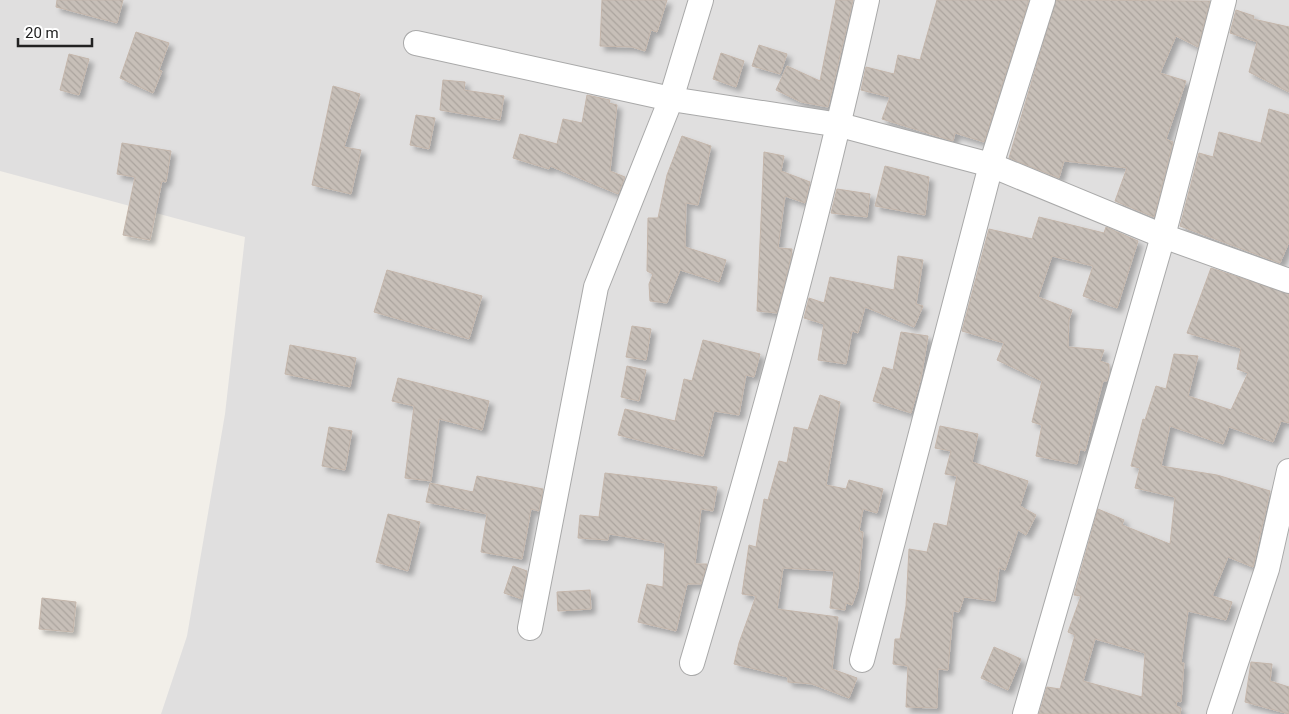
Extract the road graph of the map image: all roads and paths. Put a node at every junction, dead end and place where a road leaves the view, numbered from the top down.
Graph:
1 (702, 0) edge
2 (867, 0) edge
3 (1044, 0) edge
4 (1224, 0) edge
5 (416, 42) dead end
6 (672, 99) junction
7 (840, 125) junction
8 (990, 165) junction
9 (1163, 236) junction
10 (1289, 281) edge
11 (1289, 471) edge
12 (530, 628) dead end
13 (862, 660) dead end
14 (692, 663) dead end
15 (1025, 714) edge
16 (1219, 714) edge

1 - 6 street
2 - 7 street
3 - 8 street
4 - 9 street
5 - 6 street
6 - 7 street
6 - 12 street
7 - 8 street
7 - 14 street
8 - 9 street
8 - 13 street
9 - 10 street
9 - 15 street
11 - 16 street

